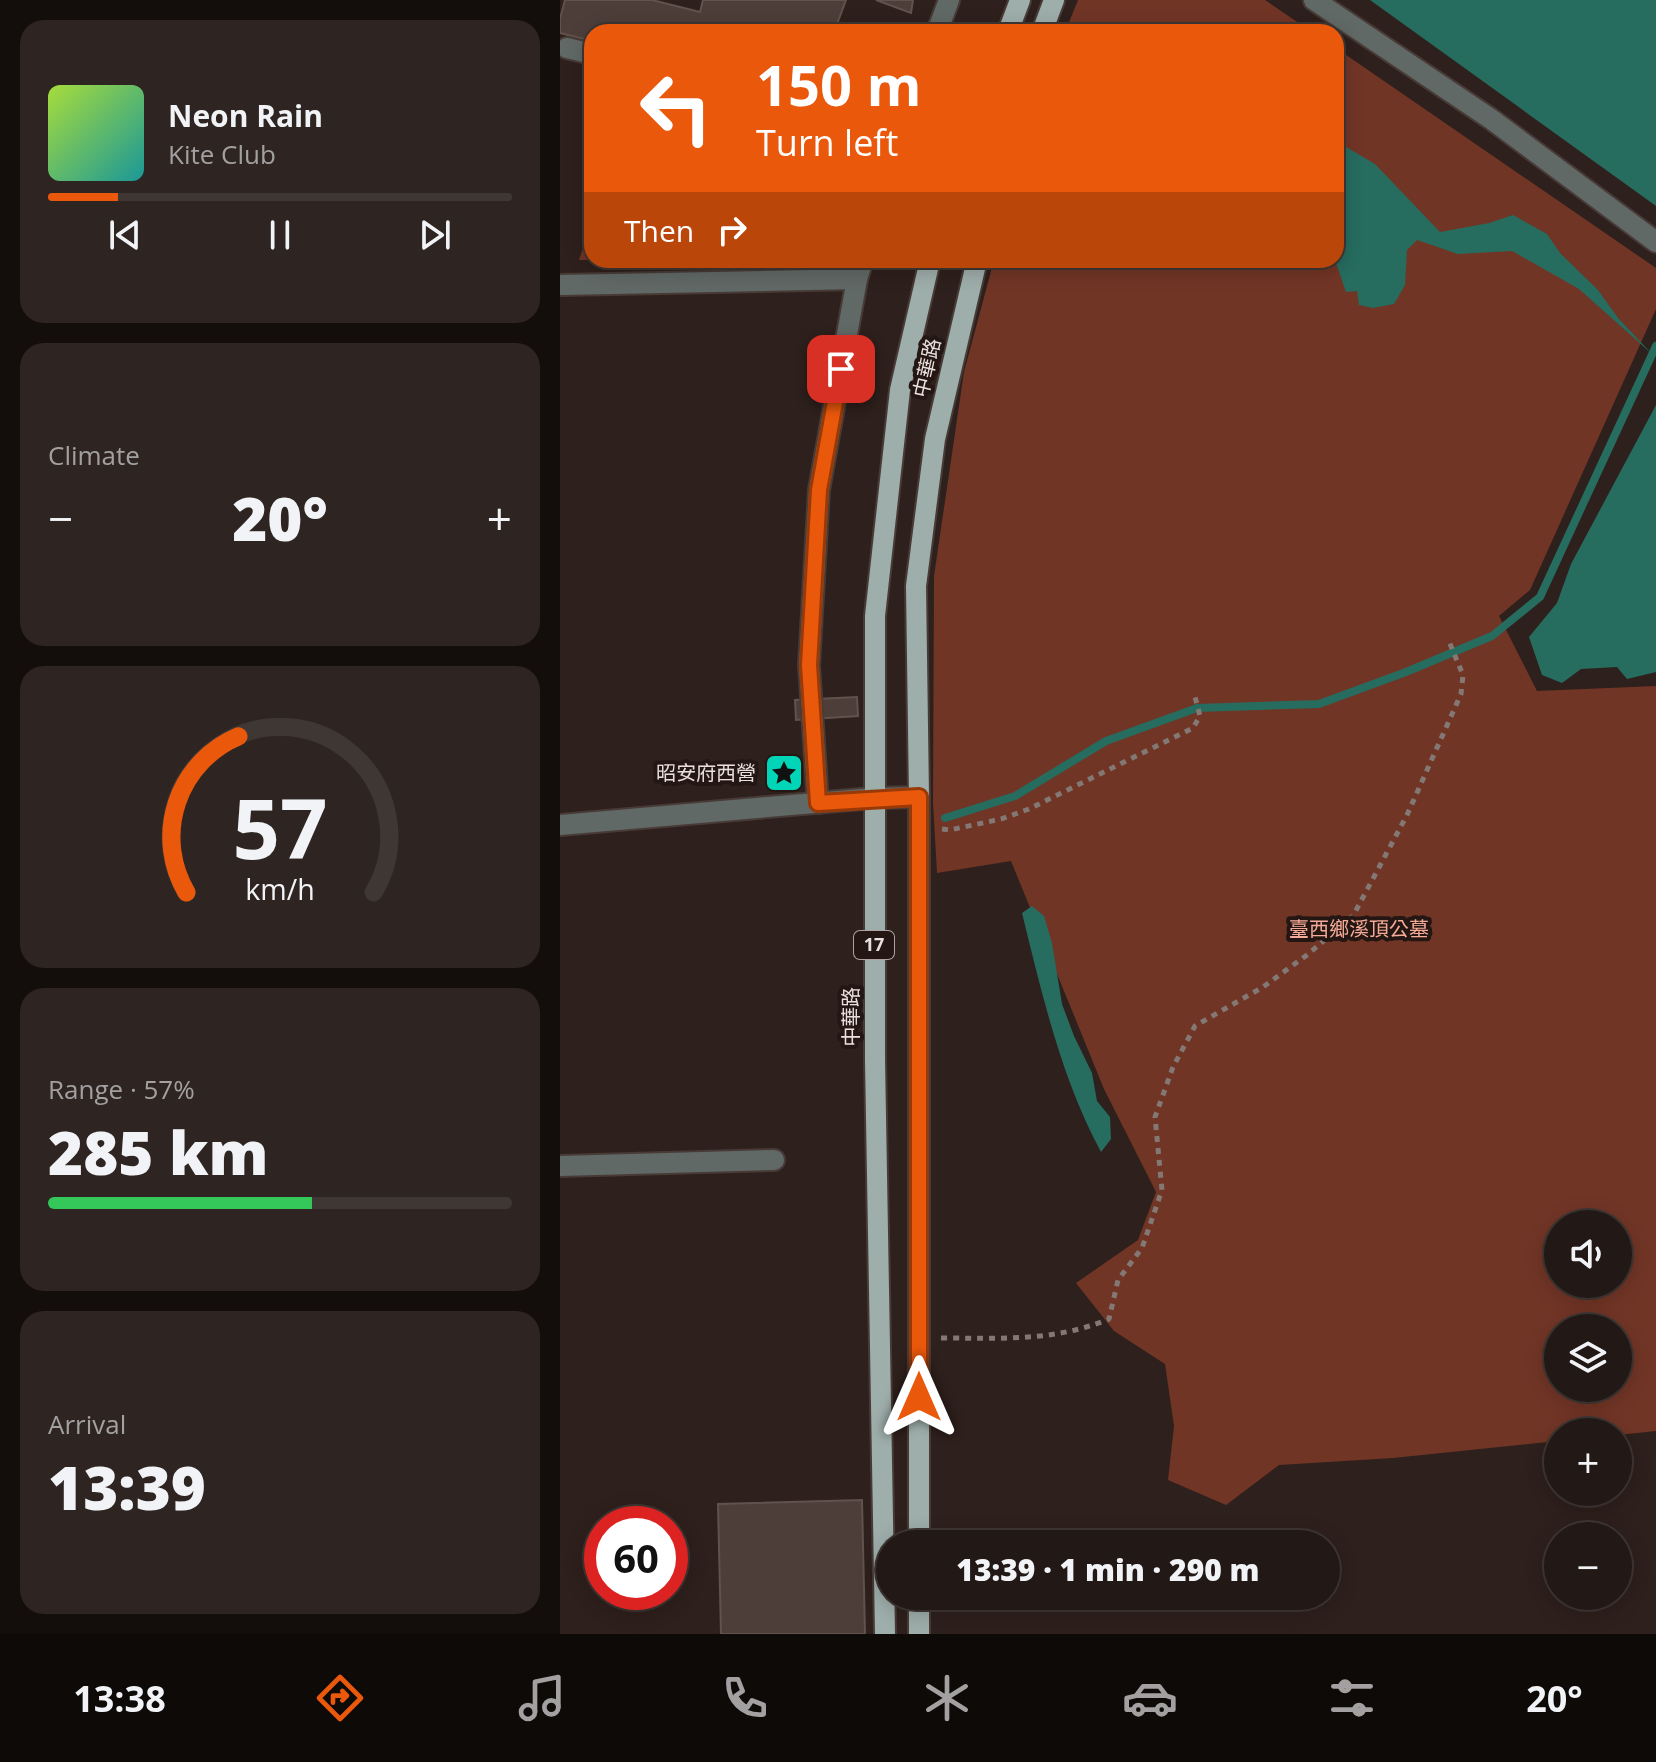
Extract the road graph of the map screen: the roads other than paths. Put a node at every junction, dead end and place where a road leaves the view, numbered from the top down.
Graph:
1 (949, 0) edge
2 (1020, 0) edge
3 (1054, 0) edge
4 (1314, 0) edge
5 (940, 24) edge
6 (1011, 24) edge
7 (1045, 24) edge
8 (567, 48) dead end
9 (584, 52) edge
10 (1656, 242) edge
11 (928, 268) edge
12 (975, 268) edge
13 (860, 270) edge
14 (560, 285) edge
15 (919, 797) junction
16 (873, 798) junction
17 (818, 803) junction
18 (560, 825) edge
19 (774, 1160) dead end
20 (560, 1166) edge
21 (919, 1530) edge
22 (919, 1610) edge
23 (885, 1634) edge
24 (919, 1634) edge

1 - 5 street
2 - 6 main road
3 - 7 main road
4 - 10 street
8 - 9 street
11 - 16 main road, 中華路 / 17
12 - 15 main road, 中華路 / 17
13 - 14 street
13 - 17 street
15 - 16 street
15 - 21 main road, 中華路 / 17
16 - 17 street
16 - 23 main road, 中華路 / 17
17 - 18 street
19 - 20 street
22 - 24 main road

